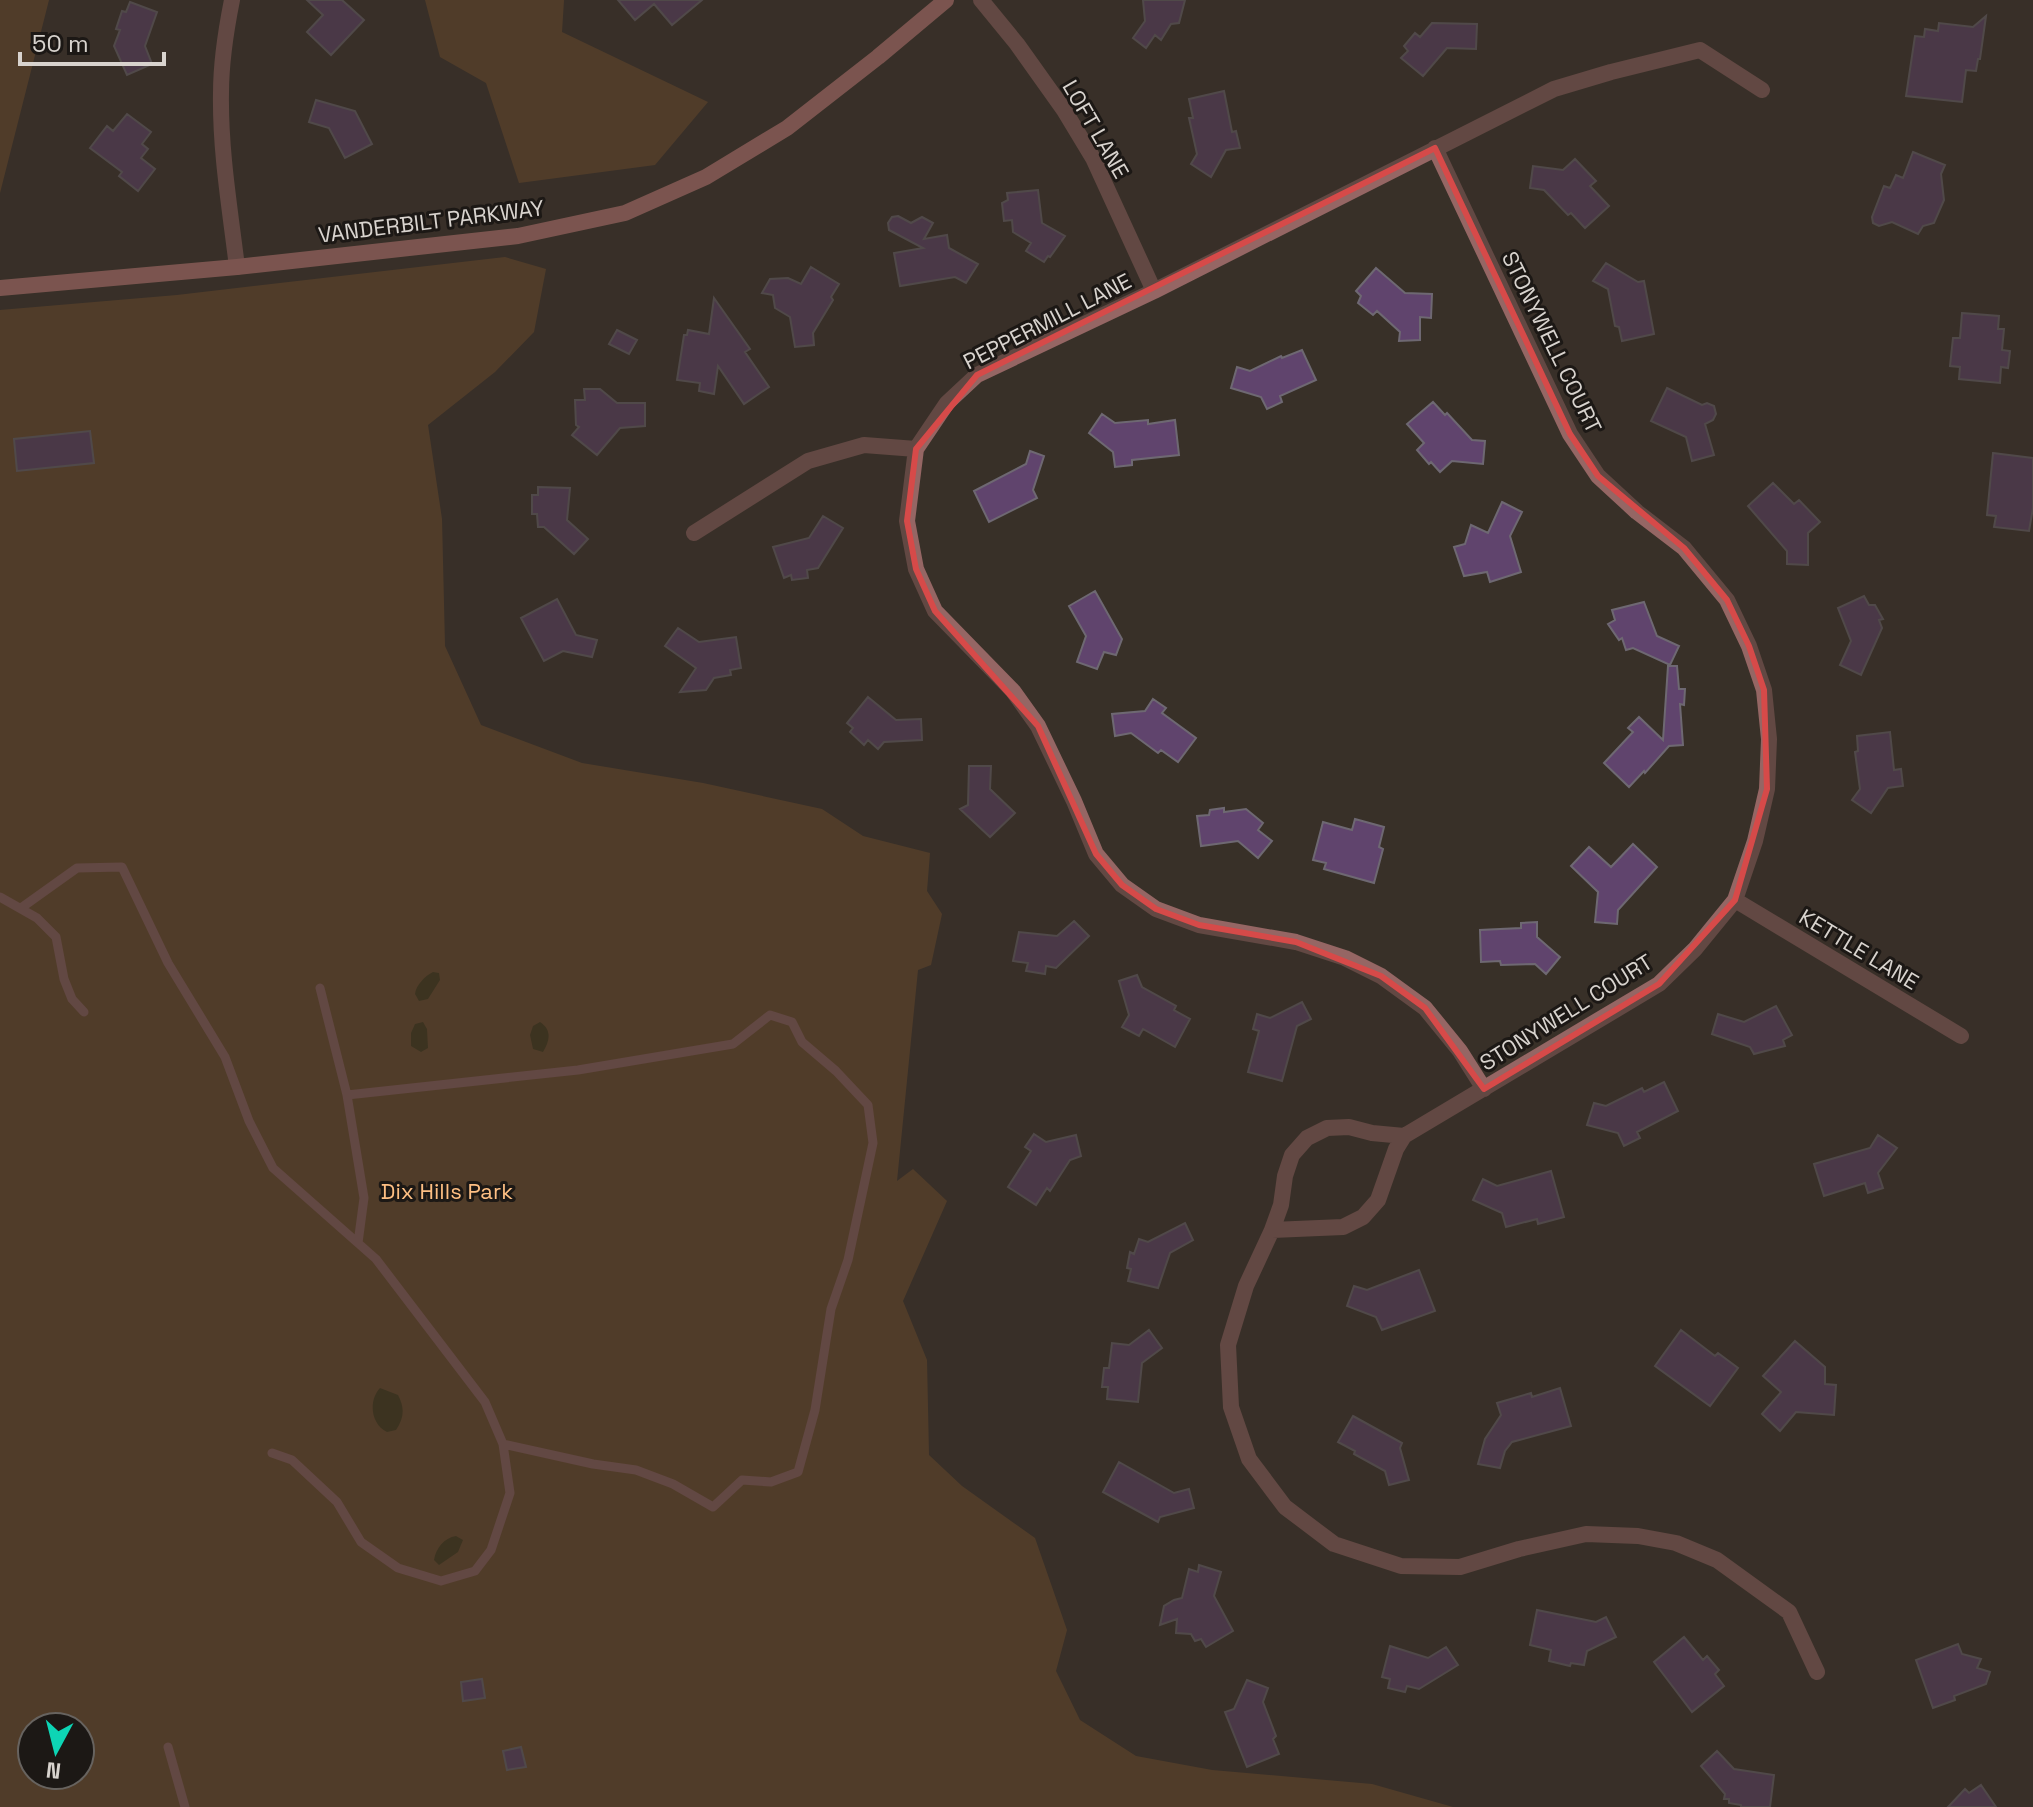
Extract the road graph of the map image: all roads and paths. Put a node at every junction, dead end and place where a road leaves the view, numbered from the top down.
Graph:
1 (232, 0) edge
2 (946, 0) edge
3 (981, 0) edge
4 (1762, 90) dead end
5 (1435, 148) junction
6 (237, 267) junction
7 (0, 288) edge
8 (1154, 291) junction
9 (916, 449) junction
10 (694, 533) dead end
11 (0, 897) edge
12 (1735, 900) junction
13 (21, 908) junction
14 (320, 988) dead end
15 (84, 1012) dead end
16 (1961, 1036) dead end
17 (1484, 1089) junction
18 (347, 1095) junction
19 (1404, 1136) junction
20 (1272, 1230) junction
21 (358, 1243) junction
22 (503, 1444) junction
23 (272, 1453) dead end
24 (1817, 1672) dead end
25 (168, 1747) dead end
26 (185, 1807) edge

1 - 6 street
2 - 6 main road, VANDERBILT PARKWAY
3 - 8 street, LOFT LANE
4 - 5 street, PEPPERMILL LANE
5 - 8 street, PEPPERMILL LANE
5 - 12 street, STONYWELL COURT
6 - 7 main road, VANDERBILT PARKWAY
8 - 9 street, PEPPERMILL LANE
9 - 10 street
9 - 17 street, PEPPERMILL LANE
11 - 13 lane
12 - 16 street, KETTLE LANE
12 - 17 street, STONYWELL COURT
13 - 15 lane
13 - 21 lane
14 - 18 lane
17 - 19 street, STONYWELL COURT
18 - 21 lane
18 - 22 lane
19 - 20 street
19 - 20 street
20 - 24 street
21 - 22 lane
22 - 23 lane
25 - 26 lane

